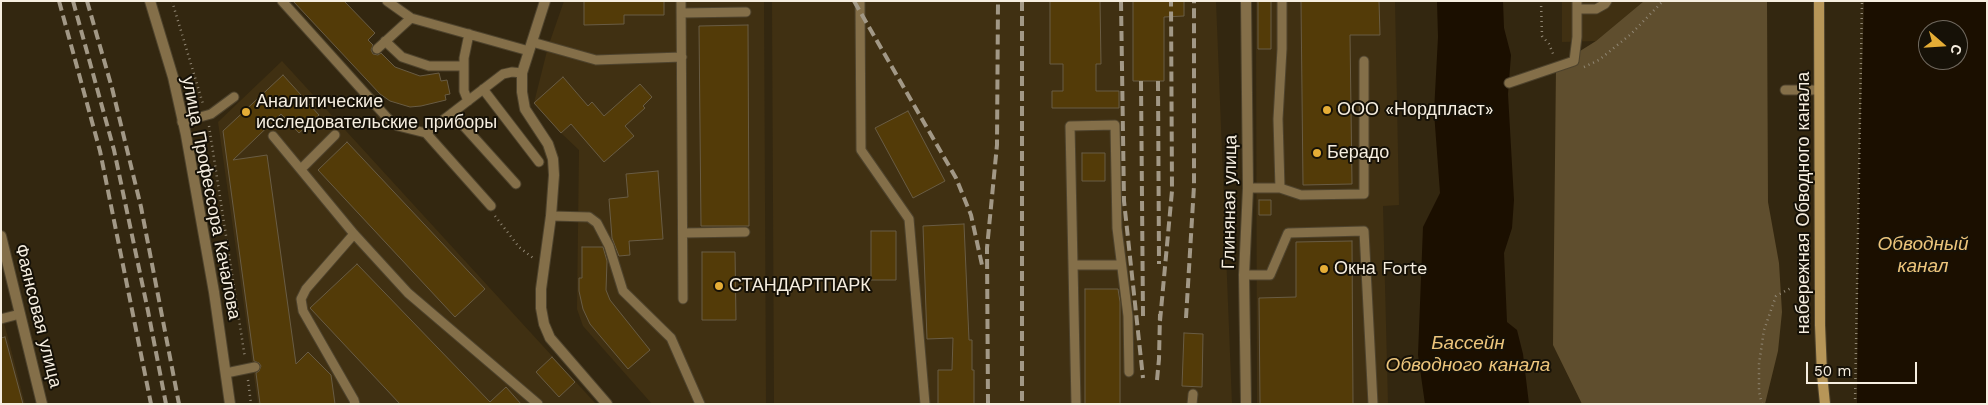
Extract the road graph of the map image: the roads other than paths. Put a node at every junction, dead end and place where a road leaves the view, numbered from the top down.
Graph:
1 (150, 1) edge
2 (282, 1) edge
3 (387, 1) edge
4 (545, 1) edge
5 (681, 1) edge
6 (860, 1) edge
7 (1246, 1) edge
8 (1282, 1) edge
9 (1607, 1) edge
10 (1819, 1) edge
11 (1577, 5) edge
12 (746, 12) dead end
13 (681, 13) junction
14 (411, 18) junction
15 (469, 34) junction
16 (385, 41) junction
17 (530, 46) junction
18 (376, 49) dead end
19 (682, 57) junction
20 (1364, 62) dead end
21 (464, 66) junction
22 (522, 73) junction
23 (1508, 83) dead end
24 (483, 89) junction
25 (1785, 90) dead end
26 (1819, 90) junction
27 (234, 97) dead end
28 (468, 101) junction
29 (452, 113) junction
30 (182, 122) junction
31 (426, 133) junction
32 (334, 135) dead end
33 (273, 136) dead end
34 (539, 162) dead end
35 (301, 169) junction
36 (516, 184) dead end
37 (1248, 188) junction
38 (1280, 188) junction
39 (491, 206) road end
40 (551, 216) junction
41 (745, 232) dead end
42 (683, 233) junction
43 (354, 234) junction
44 (1, 236) edge
45 (4, 262) edge
46 (1073, 265) junction
47 (1122, 265) junction
48 (1244, 275) junction
49 (683, 299) dead end
50 (20, 314) junction
51 (1, 319) edge
52 (251, 368) road end
53 (1129, 372) dead end
54 (226, 373) junction
55 (1194, 394) dead end
56 (42, 404) edge
57 (230, 404) edge
58 (355, 404) edge
59 (538, 404) edge
60 (607, 404) edge
61 (700, 404) edge
62 (925, 404) edge
63 (1076, 404) edge
64 (1192, 404) edge
65 (1246, 404) edge
66 (1373, 404) edge
67 (1825, 404) edge

1 - 30 street, улица Профессора Качалова
2 - 31 lane
3 - 14 lane
4 - 17 street
5 - 13 lane
6 - 62 lane
7 - 37 street, Глиняная улица
8 - 38 lane
9 - 11 lane
10 - 26 main road, набережная Обводного канала
11 - 23 lane
12 - 13 lane
13 - 19 lane
14 - 15 lane
14 - 16 lane
15 - 17 lane
15 - 21 lane
16 - 18 lane
16 - 21 lane
17 - 19 lane
17 - 22 street
19 - 42 lane
20 - 38 lane
21 - 28 lane
22 - 24 lane
22 - 40 street
24 - 28 lane
24 - 34 lane
25 - 26 lane
26 - 67 main road, набережная Обводного канала
27 - 30 lane
28 - 29 lane
29 - 31 lane
29 - 36 lane
30 - 54 street, улица Профессора Качалова
31 - 39 lane
32 - 35 lane
33 - 35 lane
35 - 43 lane
37 - 38 lane
37 - 48 street, Глиняная улица
40 - 60 street
40 - 61 lane
41 - 42 lane
42 - 49 lane
43 - 58 lane
43 - 59 lane
44 - 45 street, Фаянсовая улица
45 - 50 street, Фаянсовая улица
46 - 47 lane
46 - 47 lane
46 - 63 lane
47 - 53 lane
48 - 65 street, Глиняная улица
48 - 66 lane
50 - 51 lane
50 - 56 street, Фаянсовая улица
52 - 54 lane
54 - 57 street, улица Профессора Качалова
55 - 64 lane

